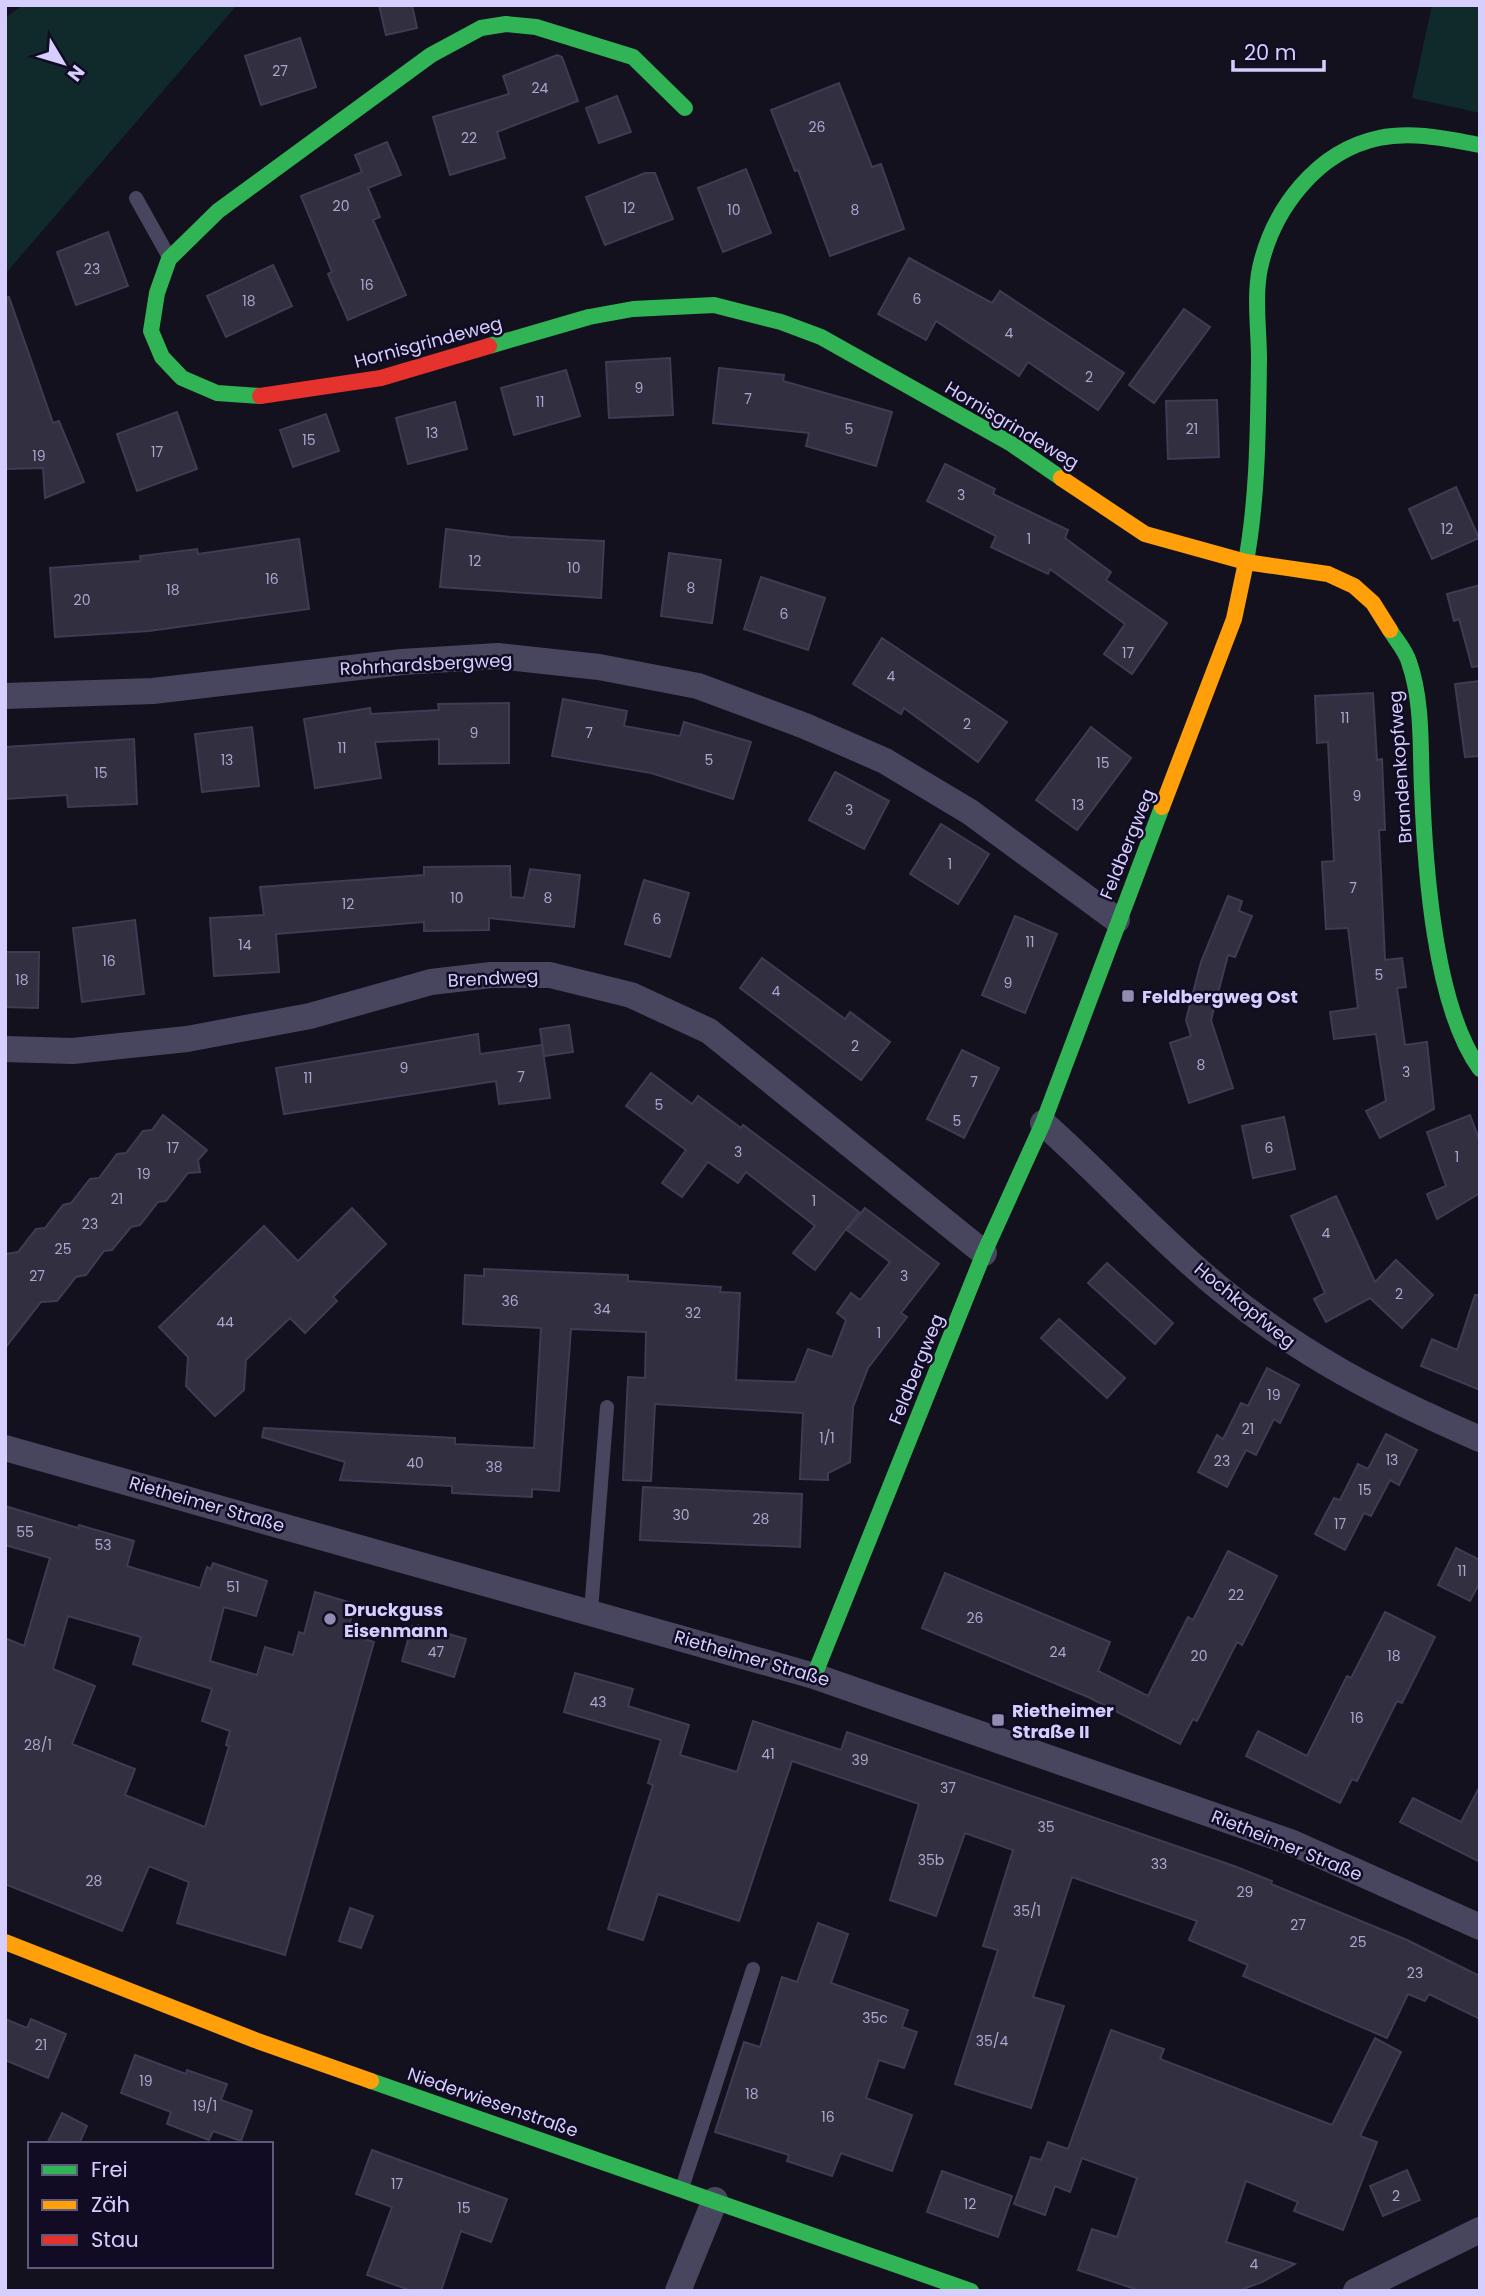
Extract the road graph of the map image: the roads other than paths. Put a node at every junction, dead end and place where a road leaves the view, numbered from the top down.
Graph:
1 (685, 108) dead end
2 (1480, 145) edge
3 (136, 198) dead end
4 (169, 259) junction
5 (1245, 562) junction
6 (5, 696) edge
7 (1118, 920) junction
8 (5, 1049) edge
9 (1480, 1069) edge
10 (1043, 1123) junction
11 (984, 1253) junction
12 (607, 1408) dead end
13 (1480, 1439) edge
14 (5, 1448) edge
15 (591, 1611) junction
16 (814, 1675) junction
17 (1480, 1927) edge
18 (5, 1942) edge
19 (753, 1969) dead end
20 (682, 2190) junction
21 (715, 2200) junction
22 (1480, 2230) edge
23 (678, 2291) edge
24 (971, 2291) edge
25 (1356, 2291) edge

1 - 4 street, Hornisgrindeweg
2 - 5 street, Feldbergweg
3 - 4 lane
4 - 5 street, Hornisgrindeweg
5 - 7 street, Feldbergweg
5 - 9 street, Brandenkopfweg
6 - 7 street, Rohrhardsbergweg
7 - 10 street, Feldbergweg
8 - 11 street, Brendweg
10 - 11 street, Feldbergweg
10 - 13 street, Hochkopfweg
11 - 16 street, Feldbergweg
12 - 15 lane
14 - 15 street, Rietheimer Straße
15 - 16 street, Rietheimer Straße
16 - 17 street, Rietheimer Straße
18 - 20 street, Niederwiesenstraße
19 - 20 lane
20 - 21 street, Niederwiesenstraße
21 - 23 street
21 - 24 street, Niederwiesenstraße
22 - 25 street

